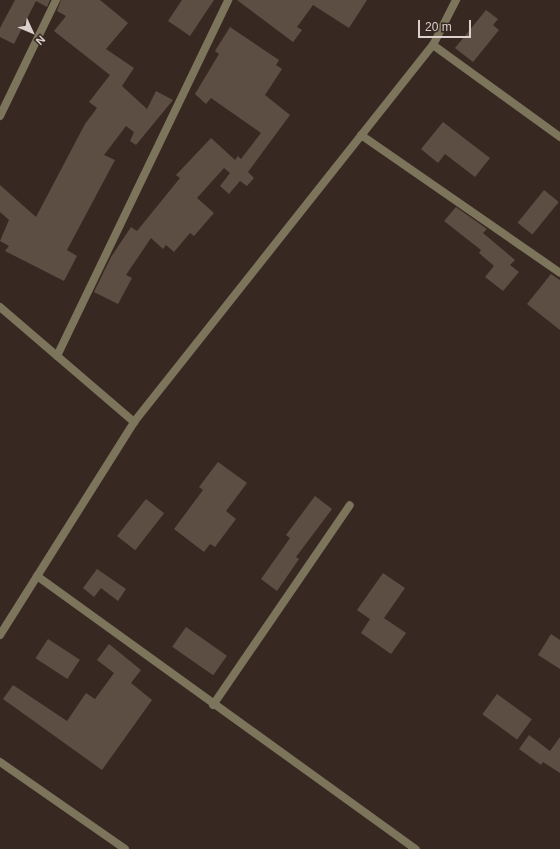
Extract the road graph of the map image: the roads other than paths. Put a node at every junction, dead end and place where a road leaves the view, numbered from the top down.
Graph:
1 (56, 0) edge
2 (228, 0) edge
3 (456, 0) edge
4 (432, 45) junction
5 (0, 116) edge
6 (361, 135) junction
7 (560, 137) edge
8 (560, 273) edge
9 (0, 307) edge
10 (57, 356) junction
11 (134, 422) junction
12 (350, 504) dead end
13 (37, 576) junction
14 (0, 635) edge
15 (213, 704) junction
16 (0, 762) edge
17 (126, 849) edge
18 (416, 849) edge

1 - 5 street
2 - 10 street
3 - 4 street
4 - 6 street
4 - 7 street
6 - 8 street
6 - 11 street
9 - 10 street
10 - 11 street
11 - 13 street
12 - 15 street
13 - 14 street
13 - 15 street
15 - 18 street
16 - 17 street

